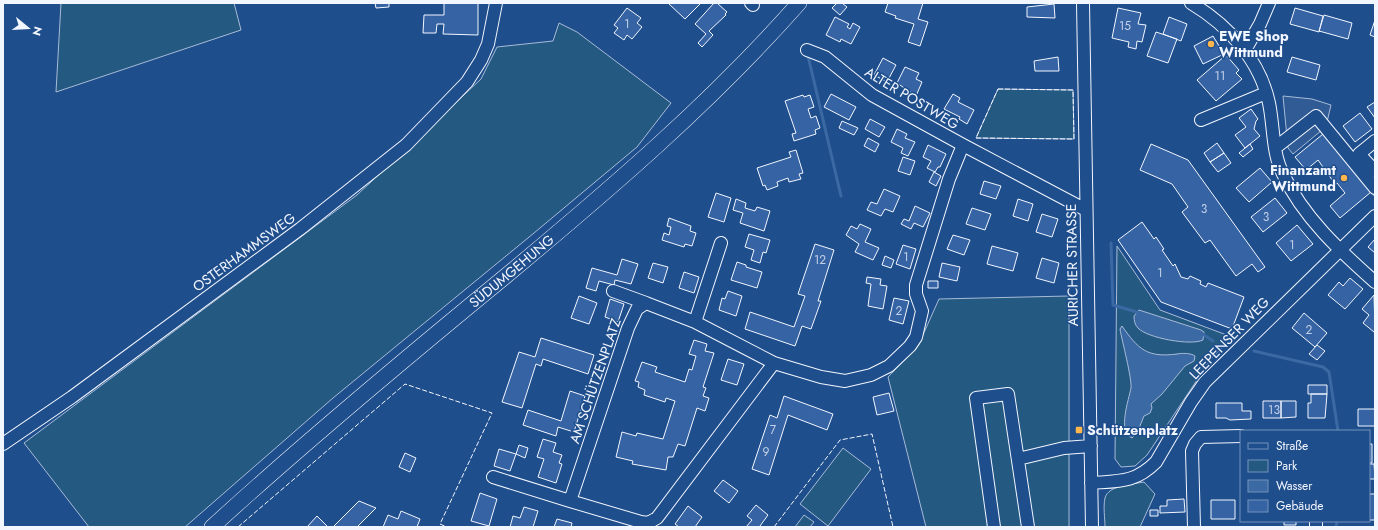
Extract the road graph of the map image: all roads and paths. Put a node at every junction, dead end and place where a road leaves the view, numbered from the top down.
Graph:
1 (496, 3) edge
2 (799, 3) edge
3 (1083, 3) edge
4 (1191, 3) edge
5 (1269, 3) edge
6 (807, 50) dead end
7 (1244, 50) junction
8 (1266, 93) junction
9 (1201, 120) dead end
10 (1375, 141) edge
11 (962, 145) junction
12 (1275, 148) junction
13 (1375, 171) edge
14 (1375, 188) edge
15 (1086, 210) junction
16 (1375, 216) edge
17 (721, 243) dead end
18 (1340, 249) junction
19 (1375, 282) edge
20 (613, 291) dead end
21 (646, 303) junction
22 (695, 322) junction
23 (774, 363) junction
24 (1240, 436) edge
25 (3, 444) edge
26 (1091, 446) junction
27 (1018, 459) junction
28 (493, 477) dead end
29 (1091, 483) junction
30 (570, 501) junction
31 (655, 523) edge
32 (212, 527) edge
33 (994, 527) edge
34 (1028, 527) edge
35 (1092, 527) edge
36 (1194, 527) edge

1 - 25 street, OSTERHAMMSWEG
2 - 32 main road, SÜDUMGEHUNG
3 - 15 street, AURICHER STRASSE
4 - 7 street
5 - 7 street
6 - 11 street, ALTER POSTWEG
7 - 8 street
8 - 9 street
8 - 12 street
10 - 13 street
11 - 15 street, ALTER POSTWEG
11 - 23 street, ALTER POSTWEG
12 - 14 street
12 - 18 street
15 - 26 street, AURICHER STRASSE
16 - 18 street, LEEPENSER WEG
17 - 22 street
18 - 19 street
18 - 29 street, LEEPENSER WEG
20 - 21 street
21 - 22 street
21 - 30 street, AM SCHÜTZENPLATZ
22 - 23 street
23 - 31 street
24 - 36 street
26 - 27 street
26 - 29 street, AURICHER STRASSE
27 - 33 street
27 - 34 street
28 - 30 street
29 - 35 street, AURICHER STRASSE
30 - 31 street

